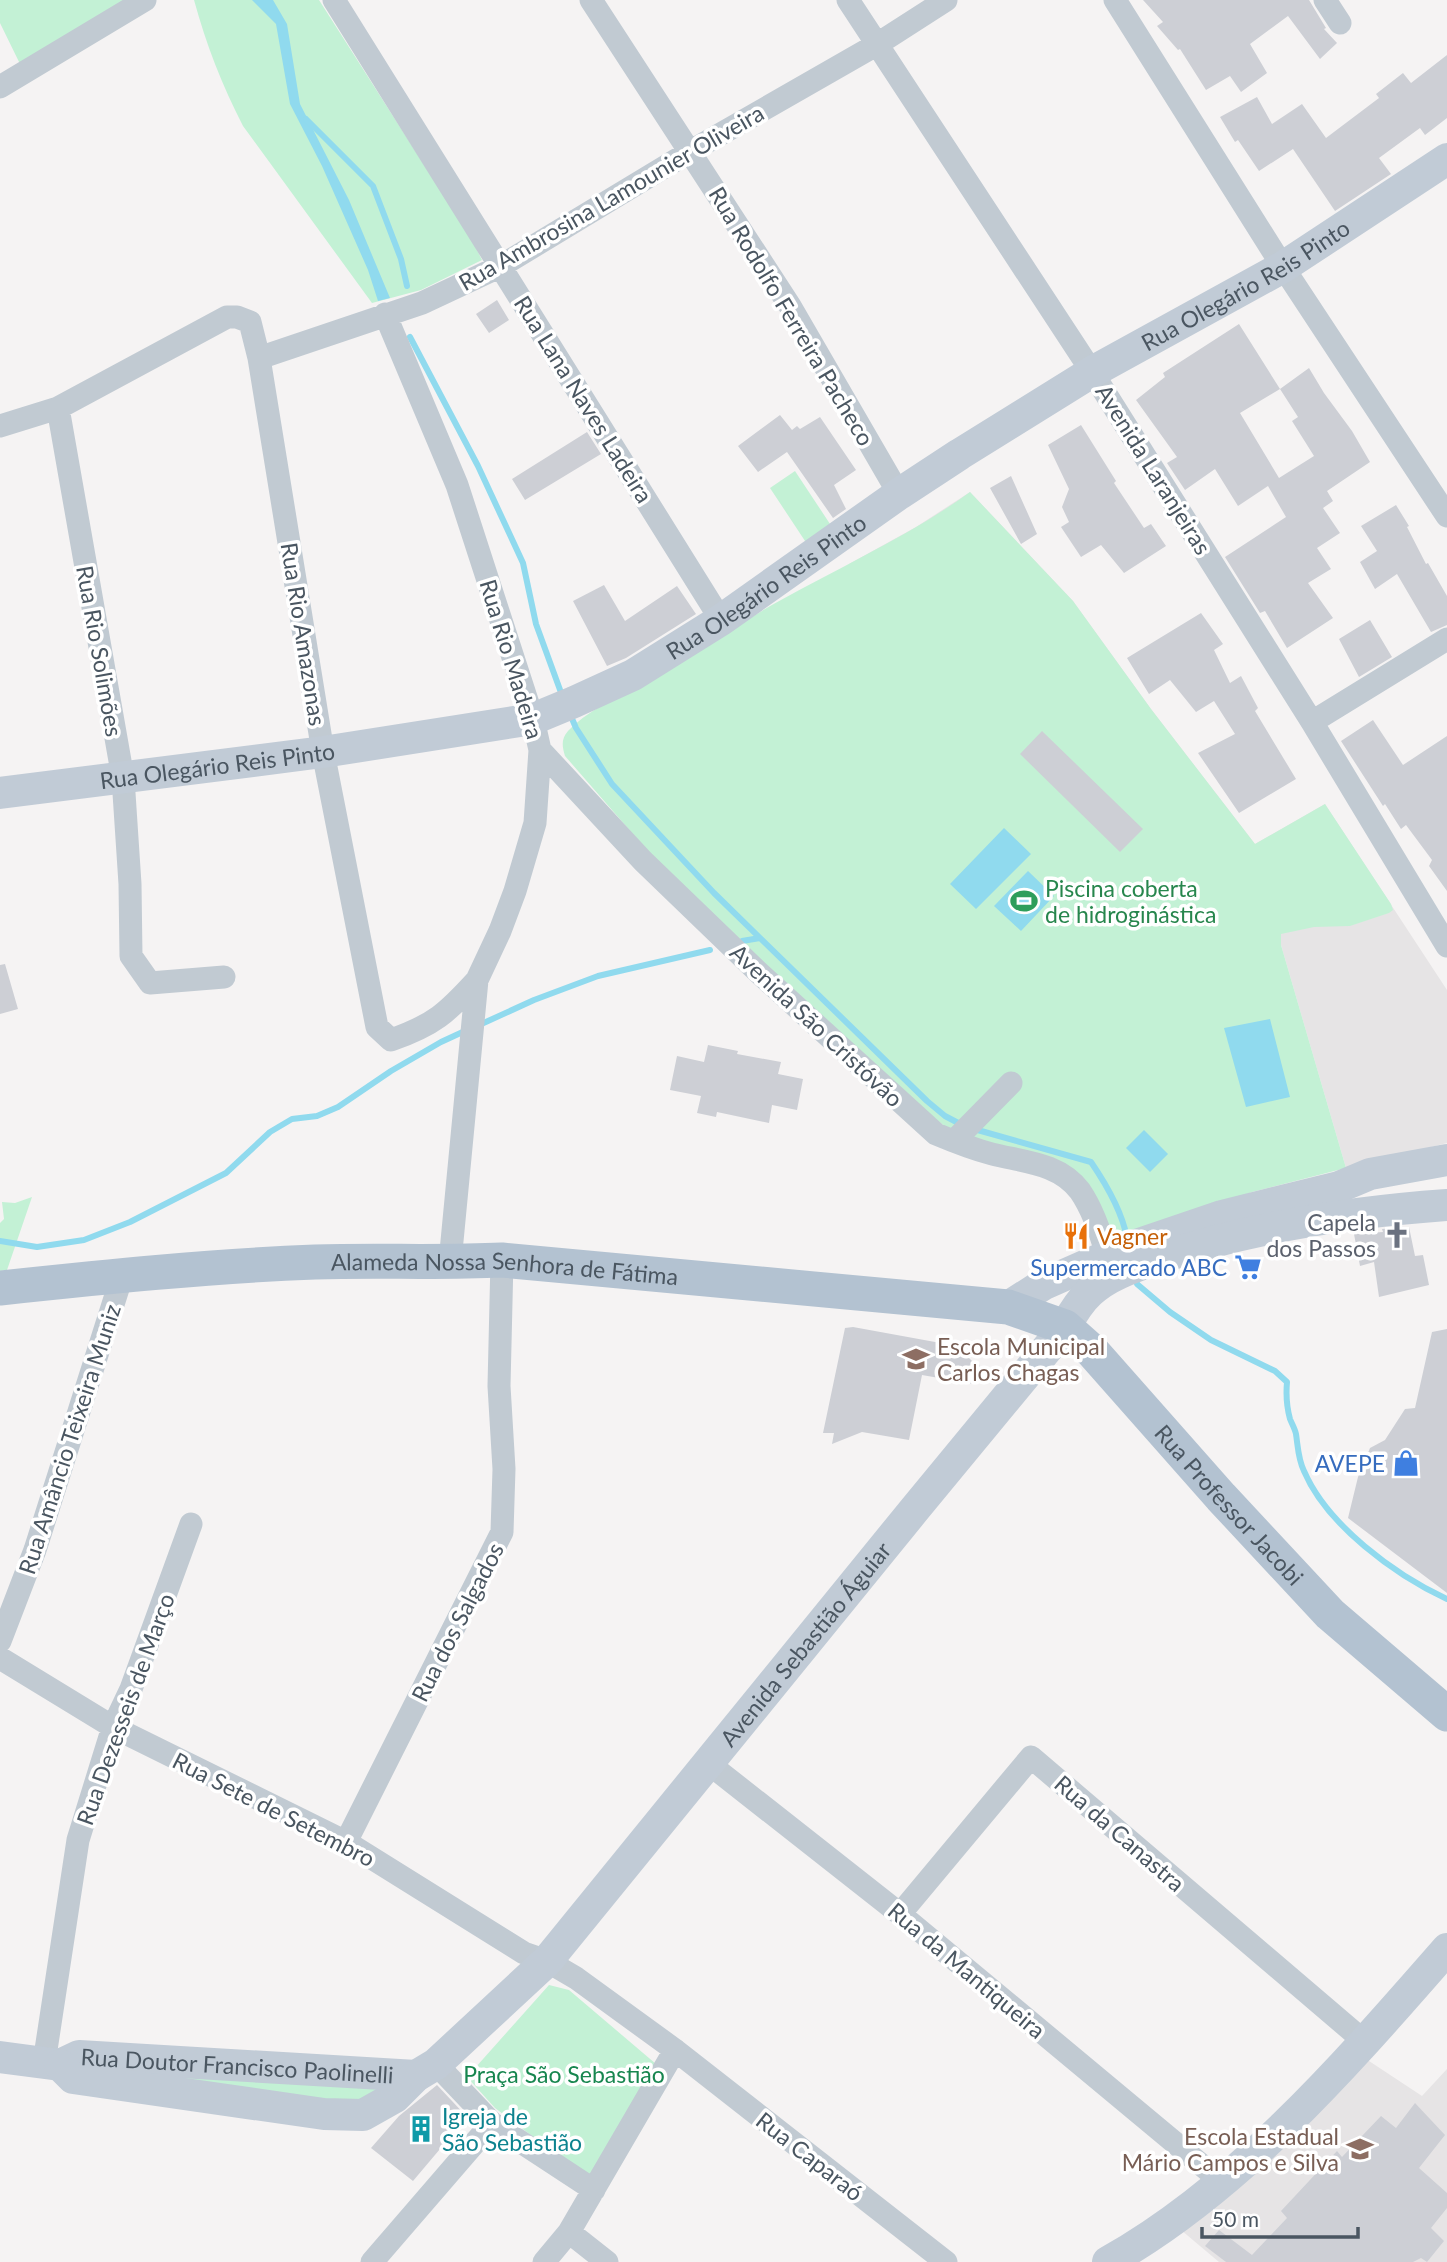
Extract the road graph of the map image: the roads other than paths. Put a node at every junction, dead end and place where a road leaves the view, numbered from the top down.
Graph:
1 (145, 0) edge
2 (334, 0) edge
3 (591, 0) edge
4 (848, 0) edge
5 (946, 0) edge
6 (1115, 0) edge
7 (1325, 0) edge
8 (1340, 23) dead end
9 (876, 45) junction
10 (0, 87) edge
11 (691, 151) junction
12 (1447, 159) edge
13 (501, 266) junction
14 (1283, 267) junction
15 (385, 314) junction
16 (259, 358) junction
17 (1092, 372) junction
18 (58, 408) junction
19 (0, 426) edge
20 (899, 494) junction
21 (1447, 516) edge
22 (721, 620) junction
23 (1447, 639) edge
24 (553, 710) junction
25 (1312, 722) junction
26 (540, 750) junction
27 (323, 752) junction
28 (123, 778) junction
29 (0, 793) edge
30 (1447, 946) edge
31 (224, 977) dead end
32 (477, 980) junction
33 (1011, 1083) dead end
34 (954, 1141) junction
35 (1447, 1160) edge
36 (1447, 1205) edge
37 (1126, 1258) junction
38 (502, 1260) junction
39 (450, 1262) junction
40 (122, 1276) junction
41 (0, 1287) edge
42 (1008, 1307) junction
43 (1065, 1327) junction
44 (191, 1524) dead end
45 (0, 1641) edge
46 (0, 1658) edge
47 (1447, 1714) edge
48 (113, 1727) junction
49 (708, 1763) junction
50 (346, 1842) junction
51 (900, 1914) junction
52 (1447, 1949) edge
53 (547, 1961) junction
54 (1365, 2042) junction
55 (675, 2050) junction
56 (0, 2057) edge
57 (52, 2064) junction
58 (258, 2067) junction
59 (426, 2070) junction
60 (196, 2079) junction
61 (255, 2104) junction
62 (492, 2123) junction
63 (1222, 2182) junction
64 (594, 2190) junction
65 (569, 2232) junction
66 (372, 2262) edge
67 (544, 2262) edge
68 (607, 2262) edge
69 (946, 2262) edge
70 (1108, 2262) edge

1 - 10 street
2 - 13 street, Rua Lana Naves Ladeira
3 - 11 street, Rua Rodolfo Ferreira Pacheco
4 - 9 street, Avenida Laranjeiras
5 - 9 street, Rua Ambrosina Lamounier Oliveira
6 - 14 street
7 - 8 street
9 - 11 street, Rua Ambrosina Lamounier Oliveira
9 - 17 street, Avenida Laranjeiras
11 - 13 street, Rua Ambrosina Lamounier Oliveira
11 - 20 street, Rua Rodolfo Ferreira Pacheco
12 - 14 street, Rua Olegário Reis Pinto
13 - 15 street, Rua Ambrosina Lamounier Oliveira
13 - 22 street, Rua Lana Naves Ladeira
14 - 17 street, Rua Olegário Reis Pinto
14 - 21 street
15 - 16 street, Rua Ambrosina Lamounier Oliveira
15 - 24 street, Rua Rio Madeira
16 - 18 street, Rua Rio Amazonas
16 - 27 street, Rua Rio Amazonas
17 - 20 street, Rua Olegário Reis Pinto
17 - 25 street, Avenida Laranjeiras
18 - 19 street
18 - 28 street, Rua Rio Solimões
20 - 22 street, Rua Olegário Reis Pinto
22 - 24 street, Rua Olegário Reis Pinto
23 - 25 street
24 - 26 street, Rua Rio Madeira
24 - 27 street, Rua Olegário Reis Pinto
25 - 30 street, Avenida Laranjeiras
26 - 32 street, Rua Rio Madeira
26 - 34 street, Avenida São Cristóvão
27 - 28 street, Rua Olegário Reis Pinto
27 - 32 street, Rua Rio Amazonas
28 - 29 street, Rua Olegário Reis Pinto
28 - 31 street, Rua Rio Solimões
32 - 39 street, Rua Rio Madeira
33 - 34 street
34 - 37 street, Avenida São Cristóvão
35 - 37 street
36 - 37 street
37 - 42 street
37 - 43 street, Avenida Sebastião Águiar
38 - 39 main road, Alameda Nossa Senhora de Fátima
38 - 42 main road, Alameda Nossa Senhora de Fátima
38 - 50 street, Rua dos Salgados
39 - 40 main road, Alameda Nossa Senhora de Fátima
40 - 41 main road, Alameda Nossa Senhora de Fátima
40 - 45 street, Rua Amâncio Teixeira Muniz
42 - 43 main road, Rua Professor Jacobi
43 - 47 main road, Rua Professor Jacobi
43 - 49 street, Avenida Sebastião Águiar
44 - 48 street, Rua Dezesseis de Março
46 - 48 street, Rua Sete de Setembro
48 - 50 street, Rua Sete de Setembro
48 - 57 street, Rua Dezesseis de Março
49 - 51 street, Rua da Mantiqueira
49 - 53 street, Avenida Sebastião Águiar
50 - 53 street, Rua Sete de Setembro
51 - 54 street, Rua da Canastra
51 - 63 street, Rua da Mantiqueira
52 - 54 street
53 - 55 street
53 - 59 street
54 - 63 street
55 - 64 street
55 - 69 street, Rua Caparaó
56 - 57 street, Rua Doutor Francisco Paolinelli
57 - 60 street, Rua Doutor Francisco Paolinelli
58 - 59 street, Rua Doutor Francisco Paolinelli
58 - 60 street, Rua Doutor Francisco Paolinelli
58 - 61 street
59 - 61 street, Rua Doutor Francisco Paolinelli
59 - 62 street
60 - 61 street, Rua Doutor Francisco Paolinelli
62 - 64 street
62 - 66 street
63 - 70 street
64 - 65 street
65 - 67 street
65 - 68 street

